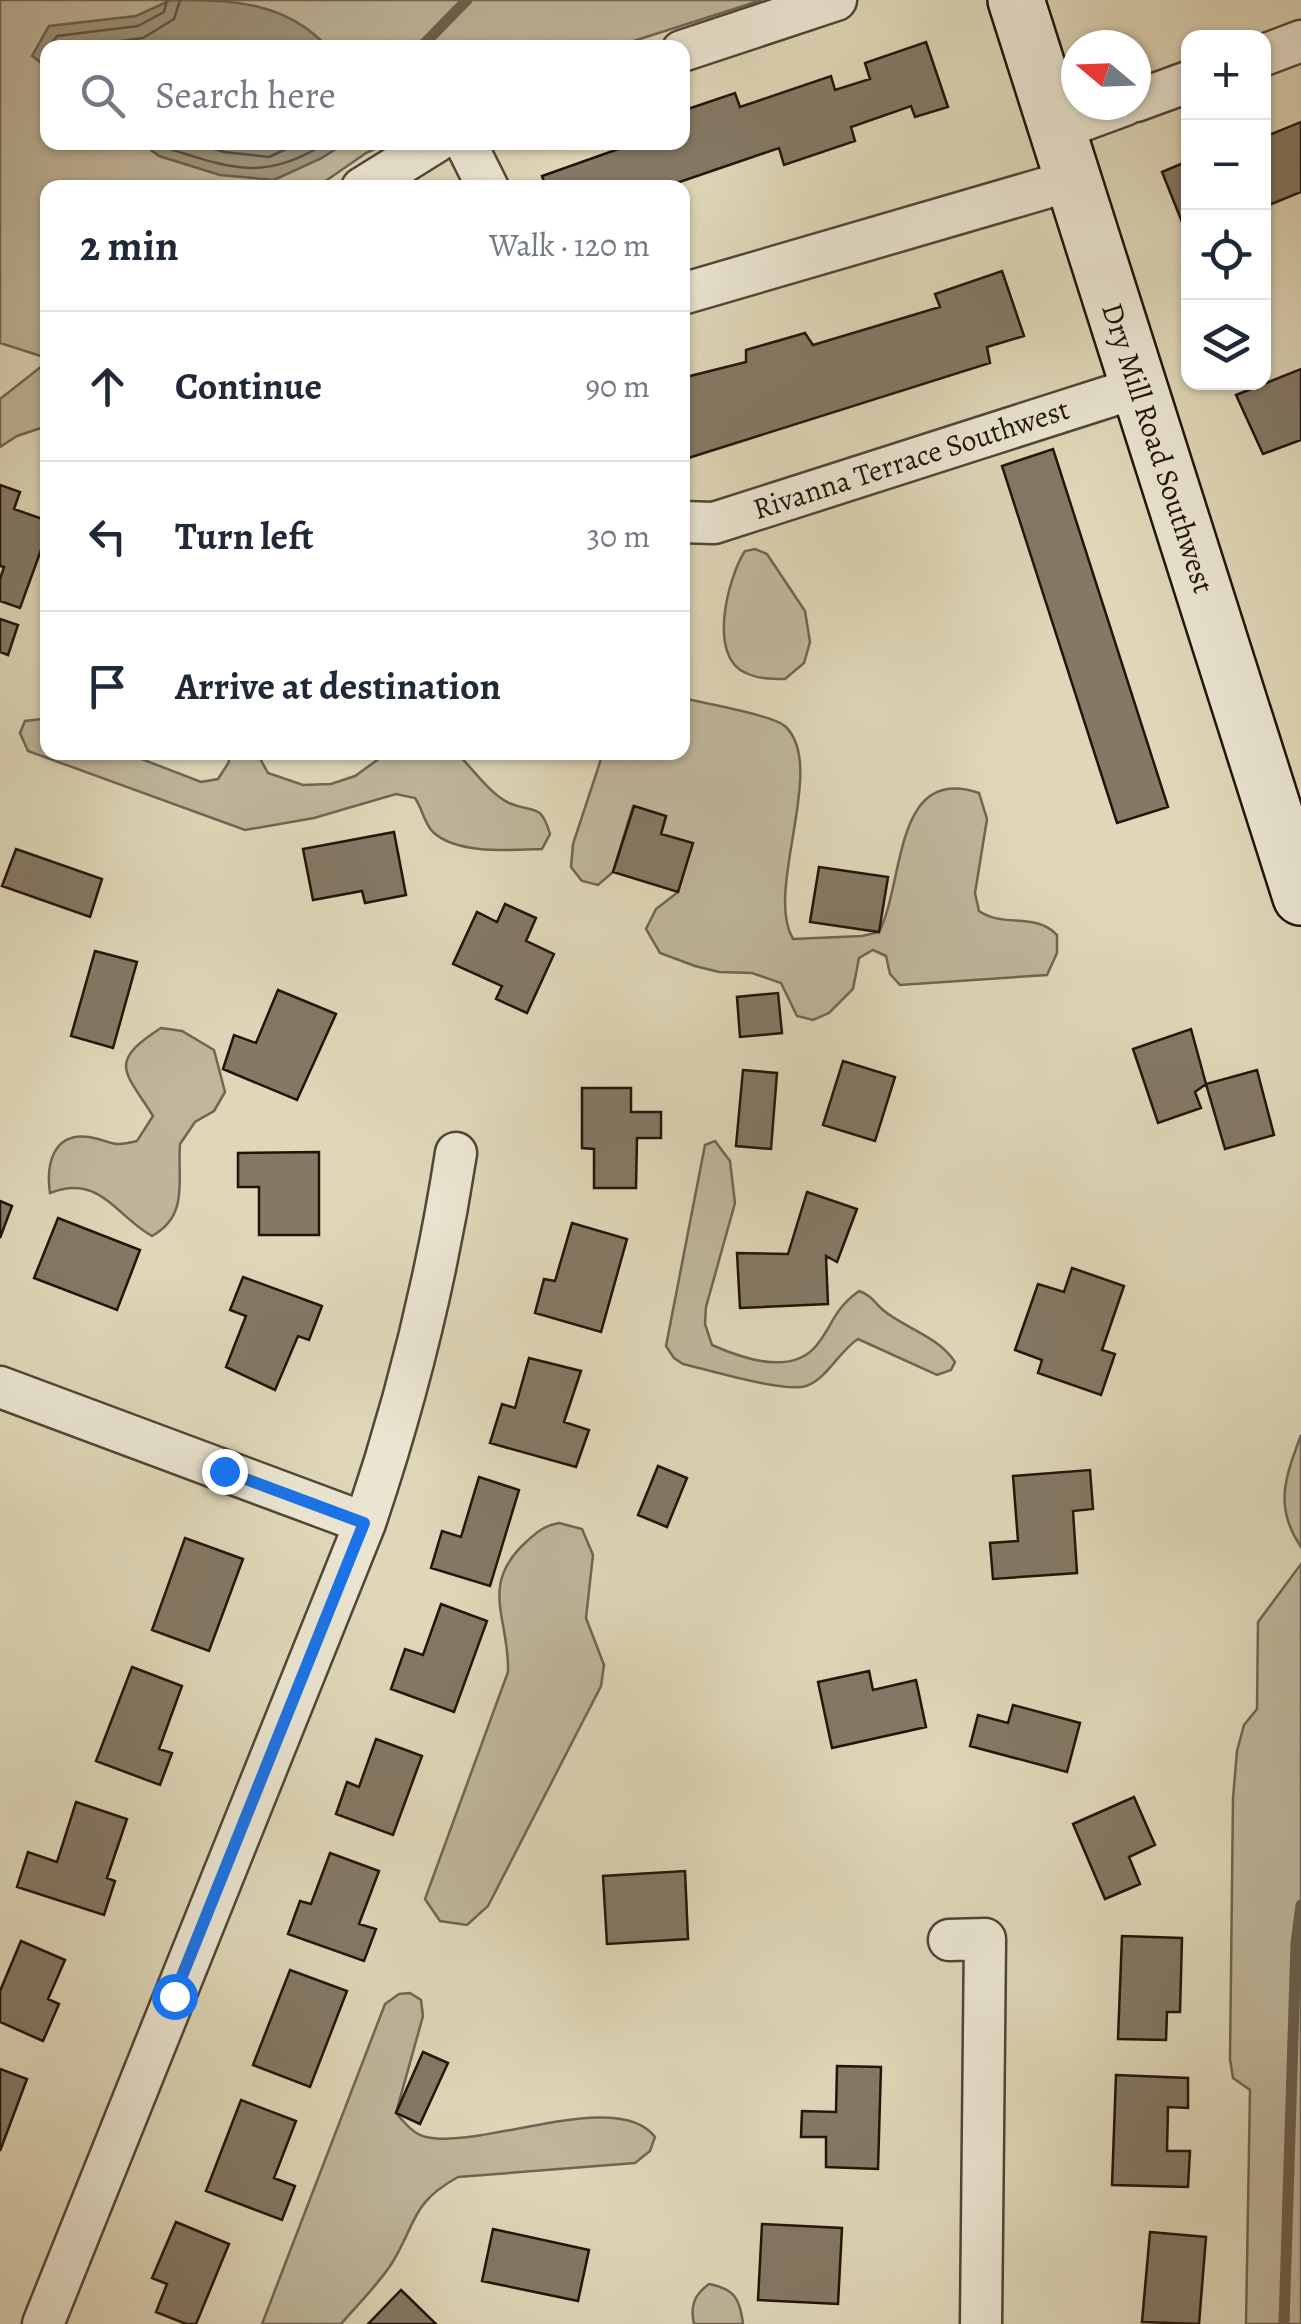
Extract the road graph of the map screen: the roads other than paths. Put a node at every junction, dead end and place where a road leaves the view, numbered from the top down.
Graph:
1 (836, 0) edge
2 (1016, 0) edge
3 (1301, 41) edge
4 (690, 47) edge
5 (1271, 52) edge
6 (1181, 85) edge
7 (1151, 96) edge
8 (1108, 120) edge
9 (423, 150) edge
10 (469, 150) edge
11 (1065, 155) junction
12 (375, 180) edge
13 (484, 180) edge
14 (690, 291) edge
15 (1138, 387) junction
16 (690, 522) edge
17 (1301, 897) edge
18 (456, 1153) dead end
19 (0, 1387) edge
20 (364, 1523) junction
21 (948, 1940) dead end
22 (42, 2324) edge
23 (981, 2324) edge

1 - 4 street
2 - 11 street, Dry Mill Road Southwest
3 - 5 street
6 - 7 street
8 - 11 street
9 - 12 street
10 - 13 street
11 - 14 street
11 - 15 street, Dry Mill Road Southwest
15 - 16 street, Rivanna Terrace Southwest
15 - 17 street, Dry Mill Road Southwest
18 - 20 street
19 - 20 street
20 - 22 street
21 - 23 street

